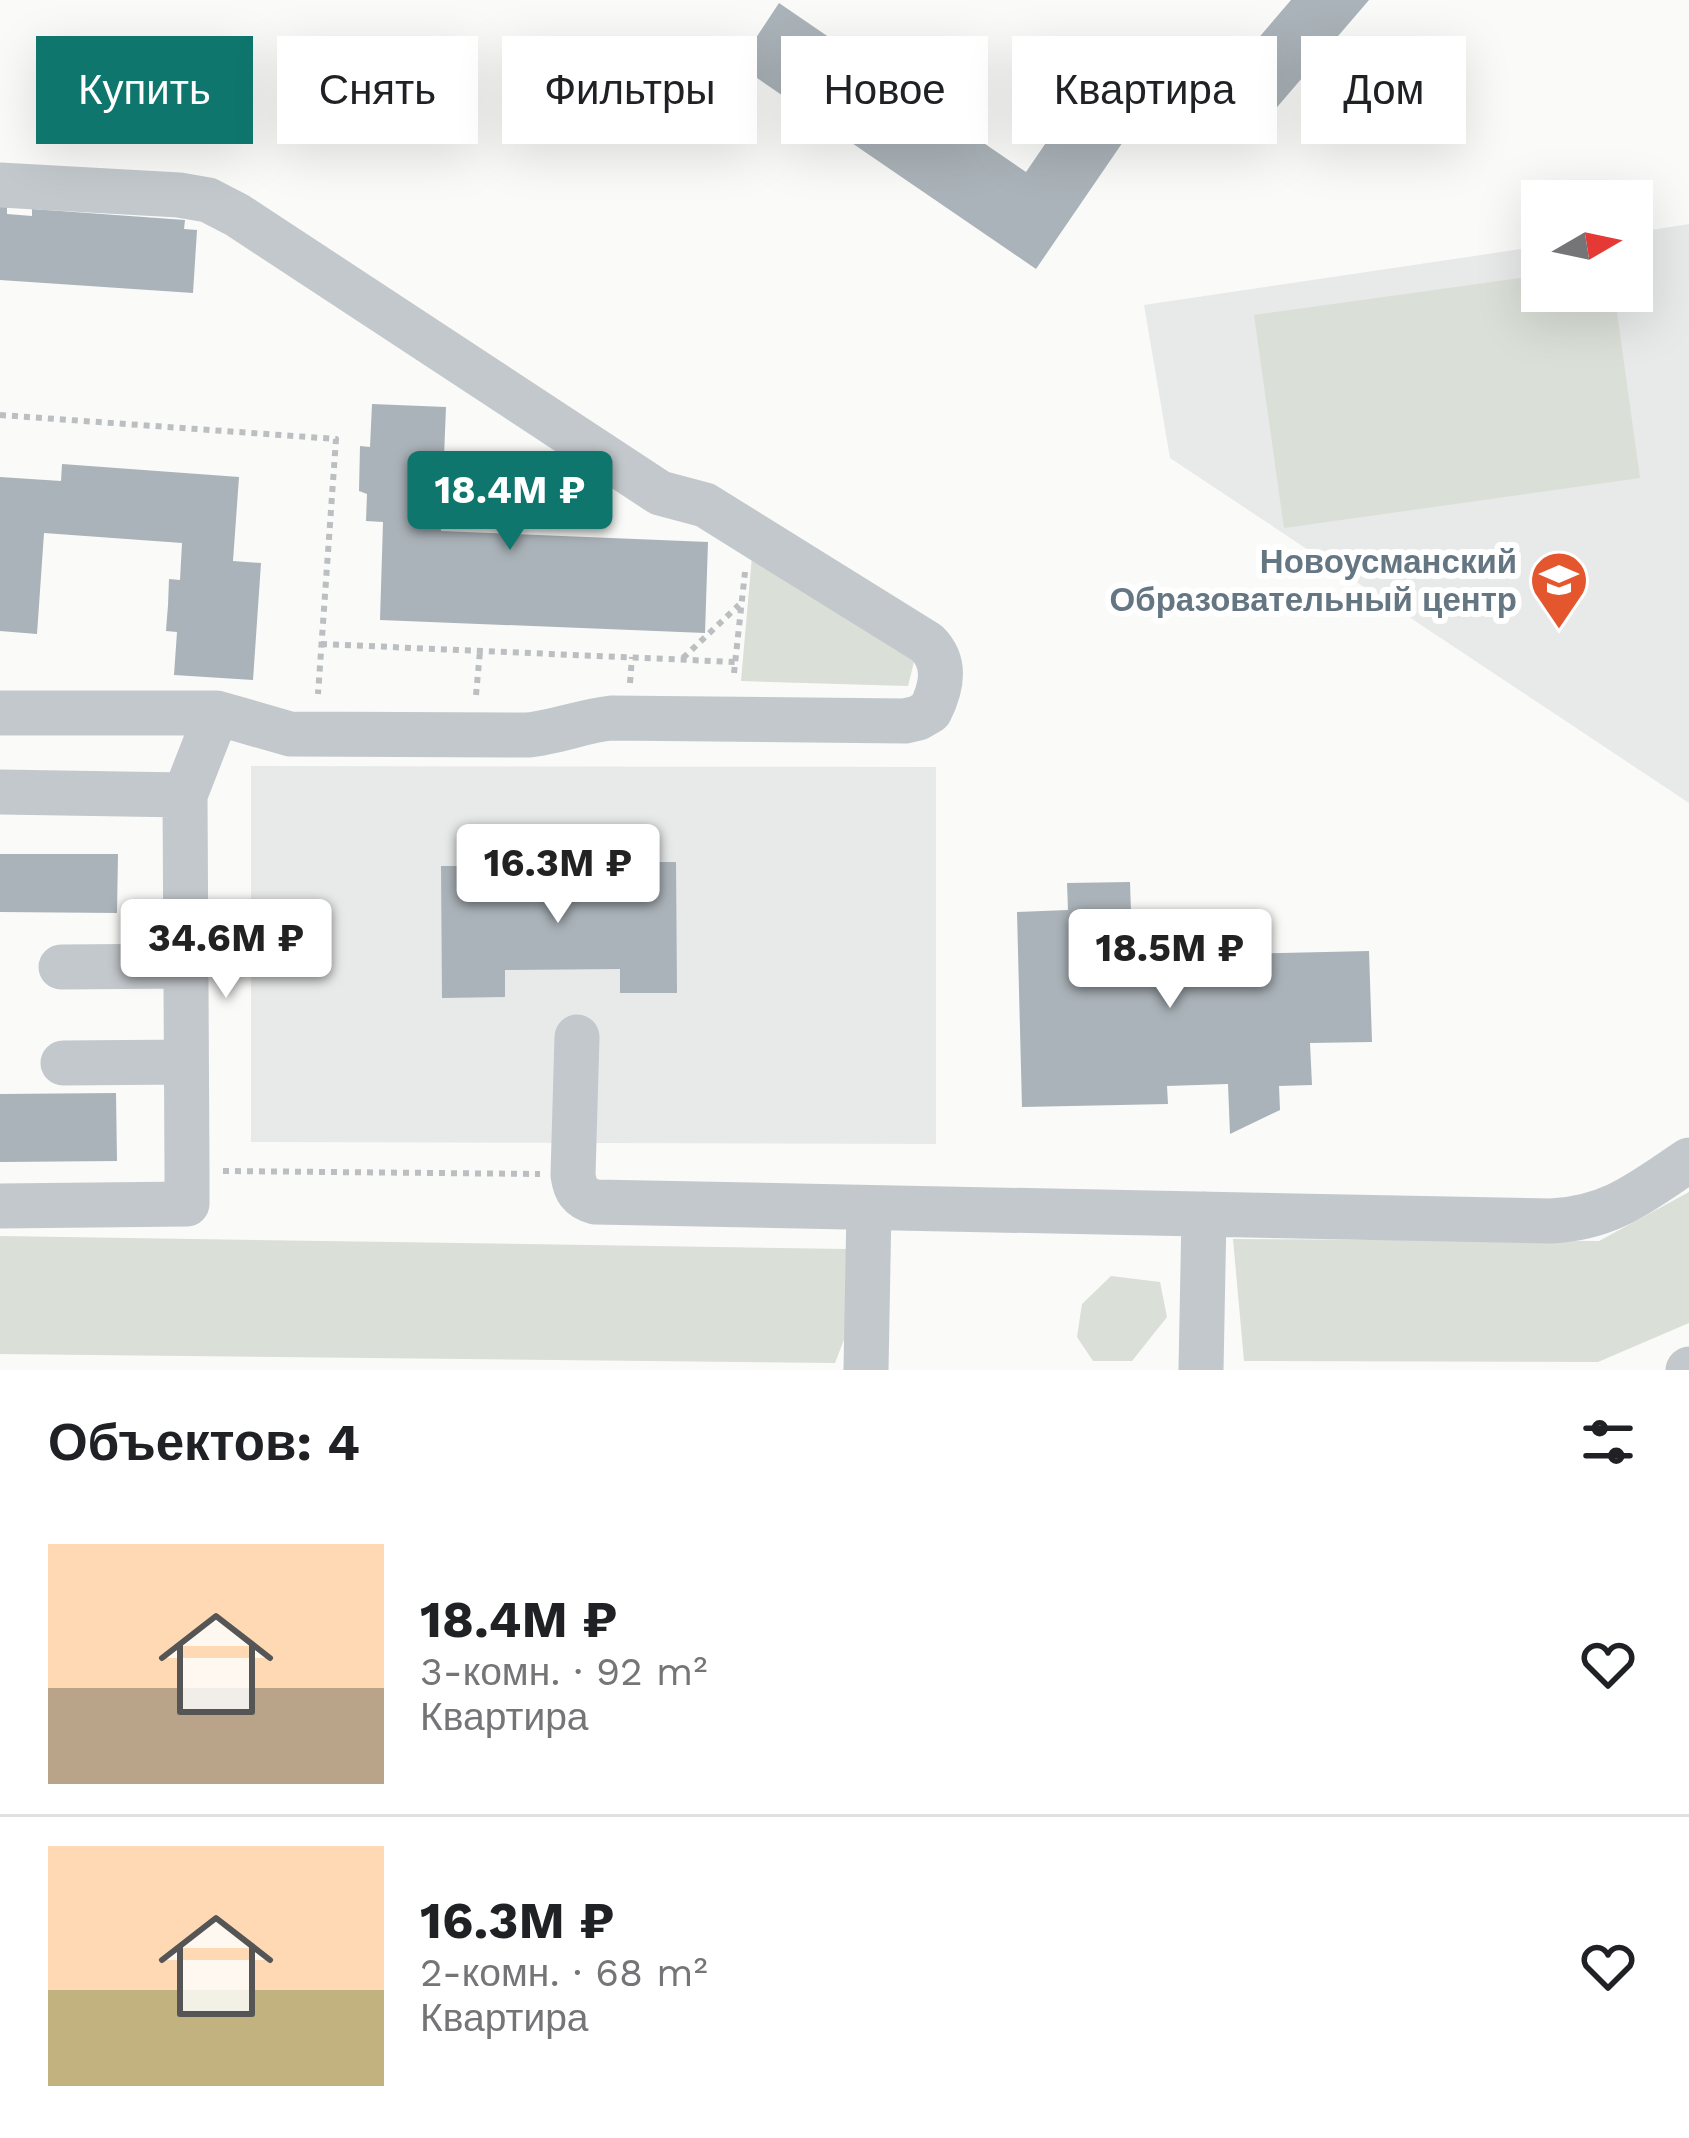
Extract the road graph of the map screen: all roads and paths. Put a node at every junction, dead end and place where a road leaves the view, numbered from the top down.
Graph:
1 (0, 185) edge
2 (0, 415) edge
3 (749, 532) junction
4 (741, 602) junction
5 (321, 644) junction
6 (480, 651) junction
7 (632, 657) junction
8 (682, 659) junction
9 (736, 662) junction
10 (734, 673) dead end
11 (318, 694) dead end
12 (476, 695) dead end
13 (629, 697) dead end
14 (0, 713) edge
15 (217, 713) junction
16 (0, 792) edge
17 (184, 794) junction
18 (186, 966) junction
19 (61, 967) dead end
20 (577, 1037) dead end
21 (186, 1062) junction
22 (63, 1064) dead end
23 (1689, 1160) edge
24 (187, 1171) junction
25 (573, 1175) junction
26 (0, 1206) edge
27 (869, 1208) junction
28 (1204, 1214) junction
29 (866, 1370) edge
30 (1201, 1370) edge

1 - 3 street
2 - 5 path
3 - 4 path
3 - 15 street
4 - 8 path
4 - 9 path
5 - 6 path
5 - 11 path
6 - 7 path
6 - 12 path
7 - 8 path
7 - 13 path
8 - 9 path
9 - 10 path
14 - 15 street
15 - 17 street
16 - 17 street
17 - 18 street
18 - 19 street
18 - 21 street
20 - 25 street
21 - 22 street
21 - 24 street
23 - 28 street
24 - 25 path
24 - 26 street
25 - 27 street
27 - 28 street
27 - 29 street
28 - 30 street

